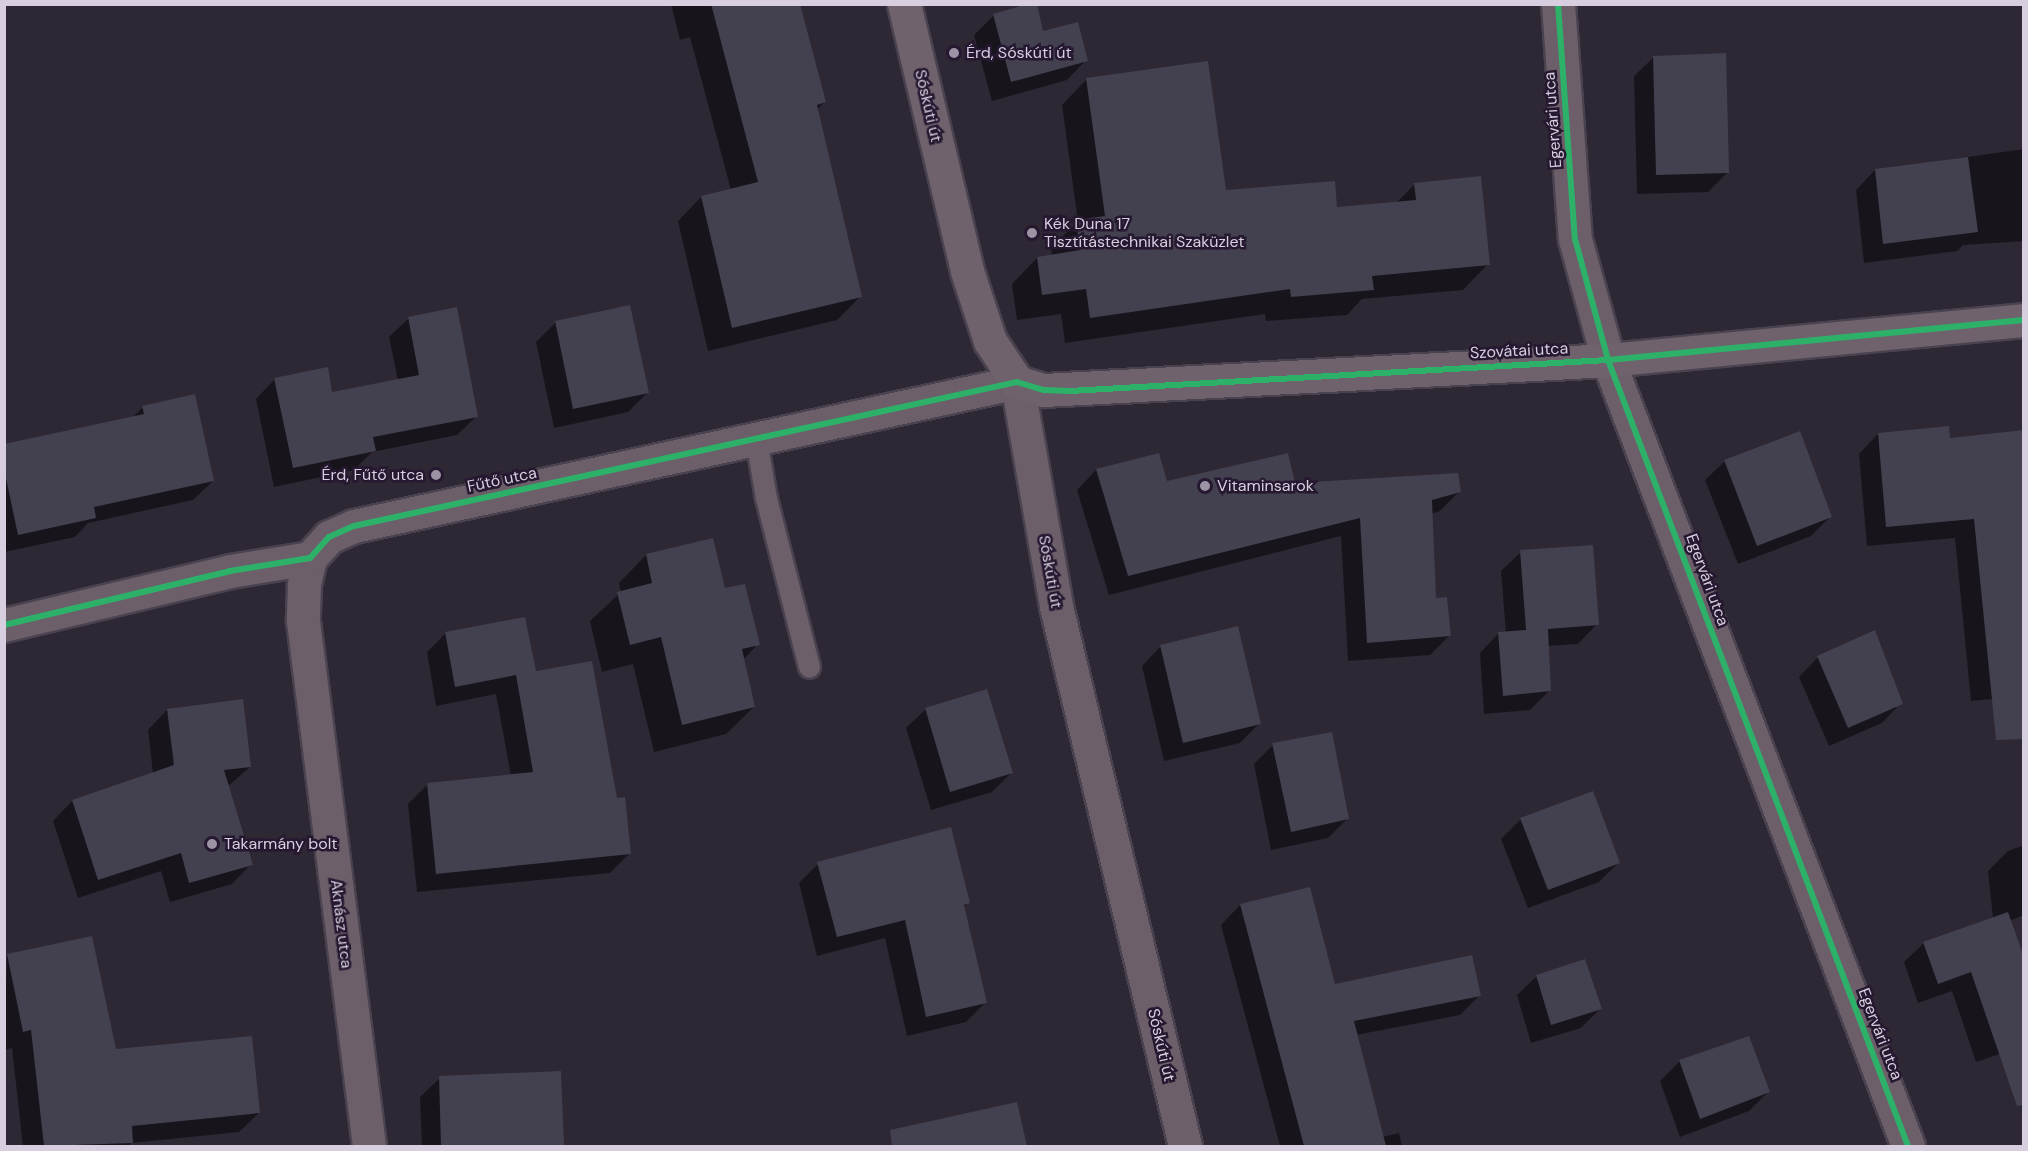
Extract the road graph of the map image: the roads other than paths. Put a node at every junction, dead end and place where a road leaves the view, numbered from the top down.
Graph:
1 (904, 4) edge
2 (1558, 4) edge
3 (2024, 320) edge
4 (1608, 360) junction
5 (1017, 382) junction
6 (756, 439) junction
7 (310, 558) junction
8 (4, 625) edge
9 (809, 667) dead end
10 (364, 1137) edge
11 (1185, 1146) edge
12 (1908, 1146) edge

1 - 5 street, Sóskúti út
2 - 4 street, Egervári utca
3 - 4 street, Szovátai utca
4 - 5 street, Szovátai utca
4 - 12 street, Egervári utca
5 - 6 street, Fűtő utca
5 - 11 street, Sóskúti út
6 - 7 street, Fűtő utca
6 - 9 lane
7 - 8 street
7 - 10 street, Aknász utca

